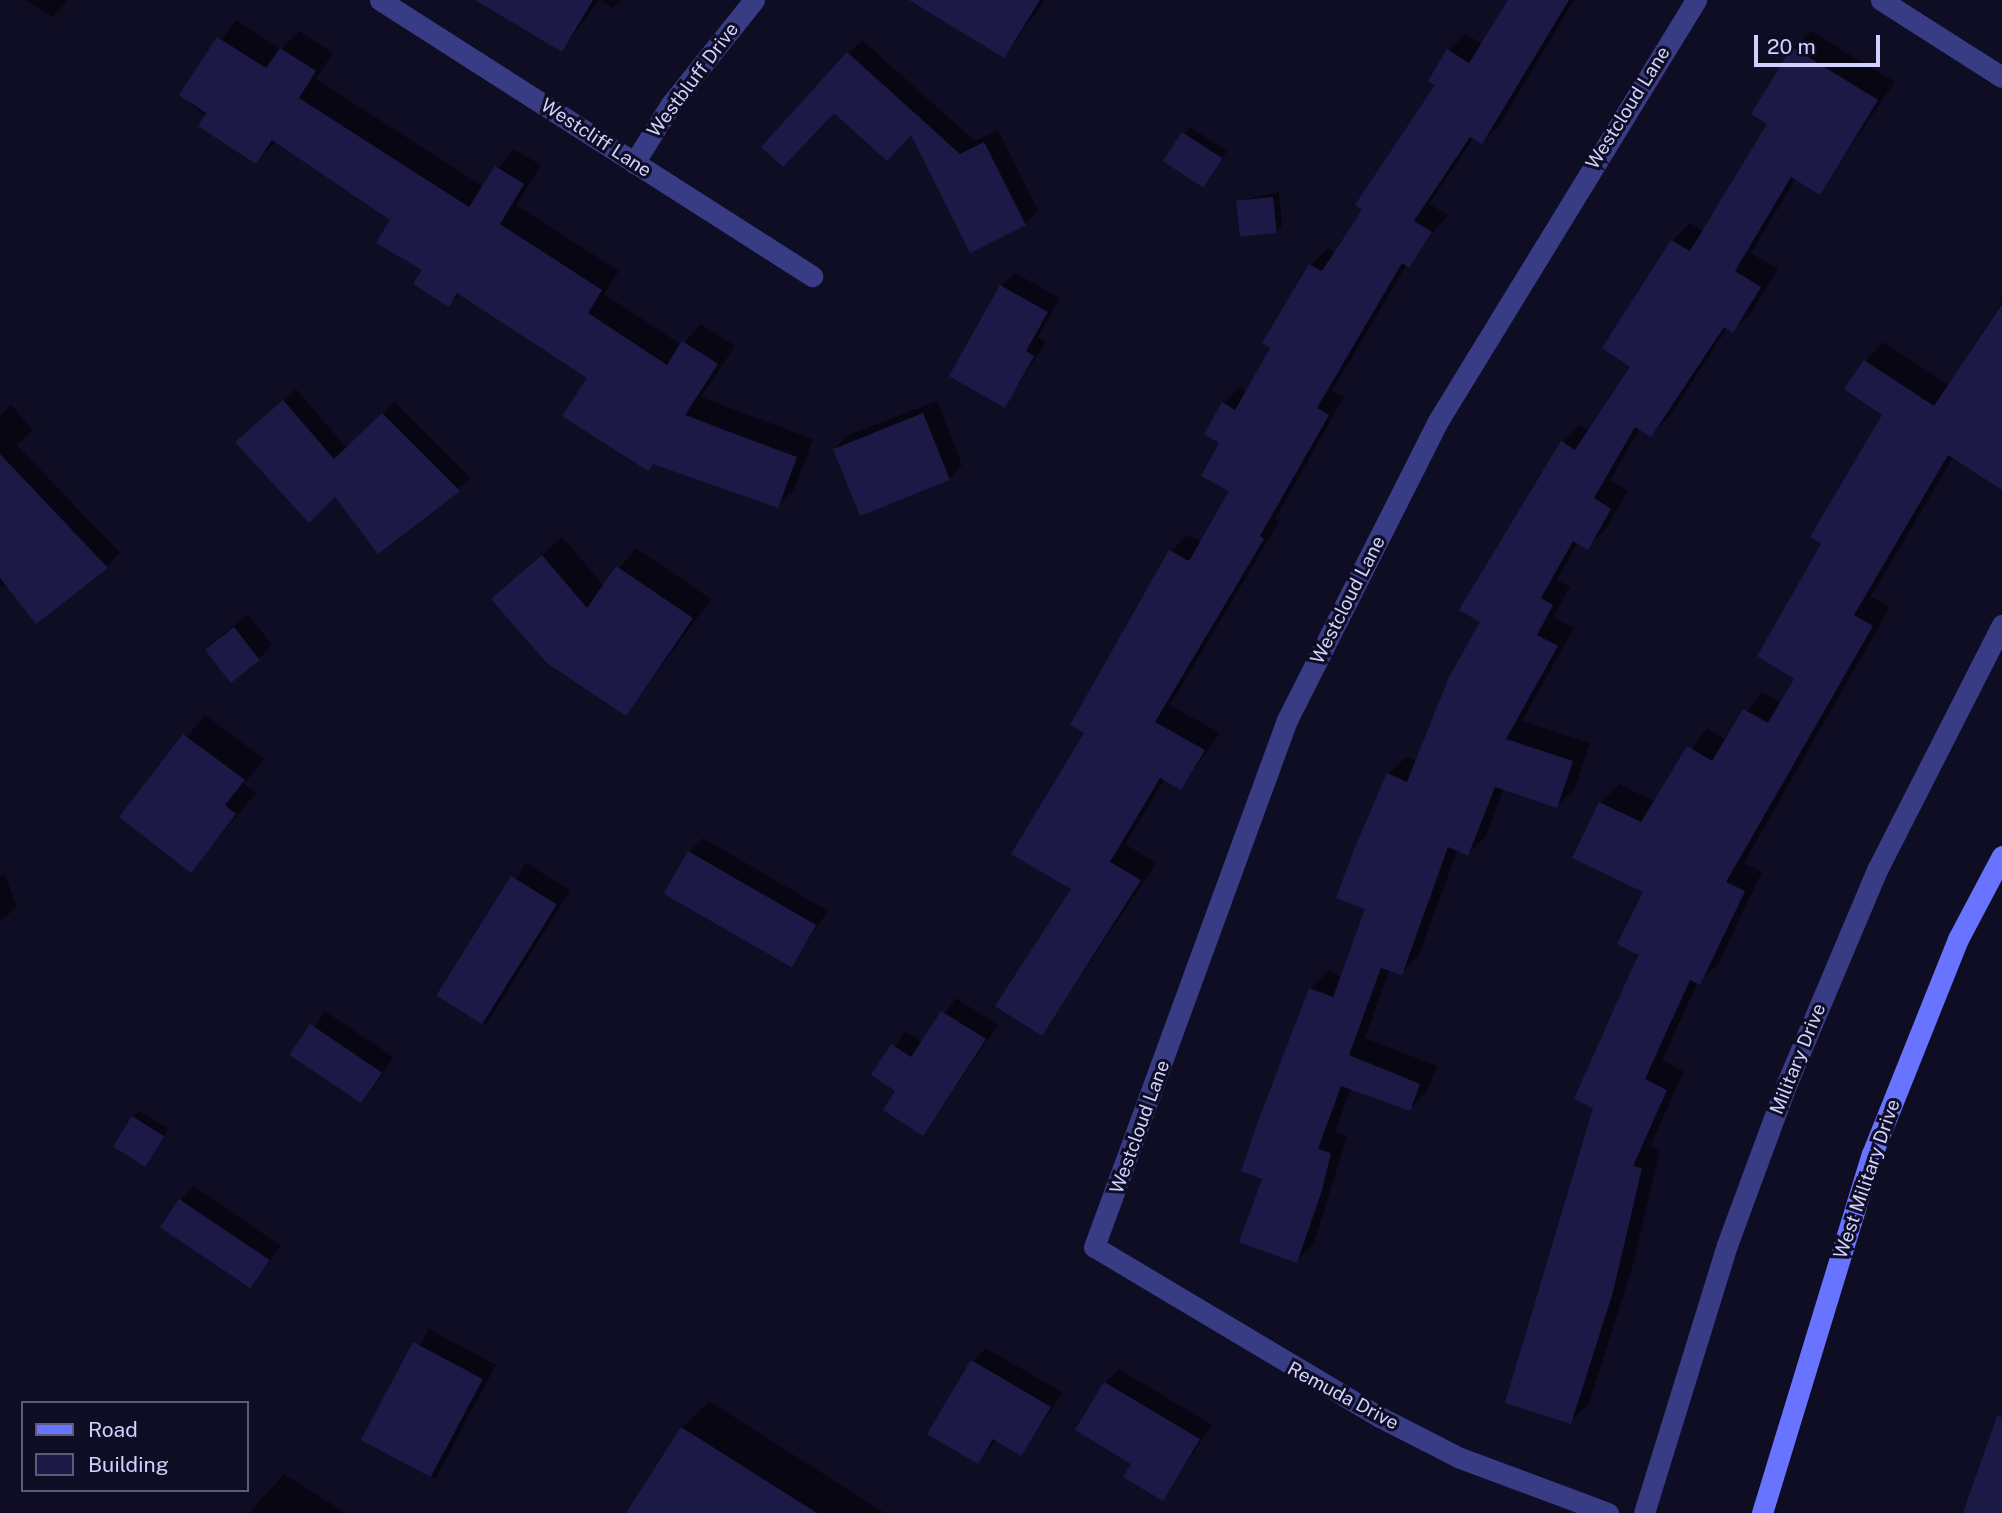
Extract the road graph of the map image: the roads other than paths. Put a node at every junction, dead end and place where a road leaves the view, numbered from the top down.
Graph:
1 (380, 0) edge
2 (754, 0) edge
3 (1696, 0) edge
4 (1881, 0) edge
5 (2002, 77) edge
6 (634, 163) junction
7 (812, 276) dead end
8 (2002, 625) edge
9 (2002, 856) edge
10 (1094, 1247) joint
11 (1608, 1513) edge
12 (1644, 1513) edge
13 (1762, 1513) edge

1 - 6 street, Westcliff Lane
2 - 6 street, Westbluff Drive
3 - 10 street, Westcloud Lane
4 - 5 street
6 - 7 street, Westcliff Lane
8 - 12 street, Military Drive
9 - 13 main road, West Military Drive
10 - 11 street, Remuda Drive

